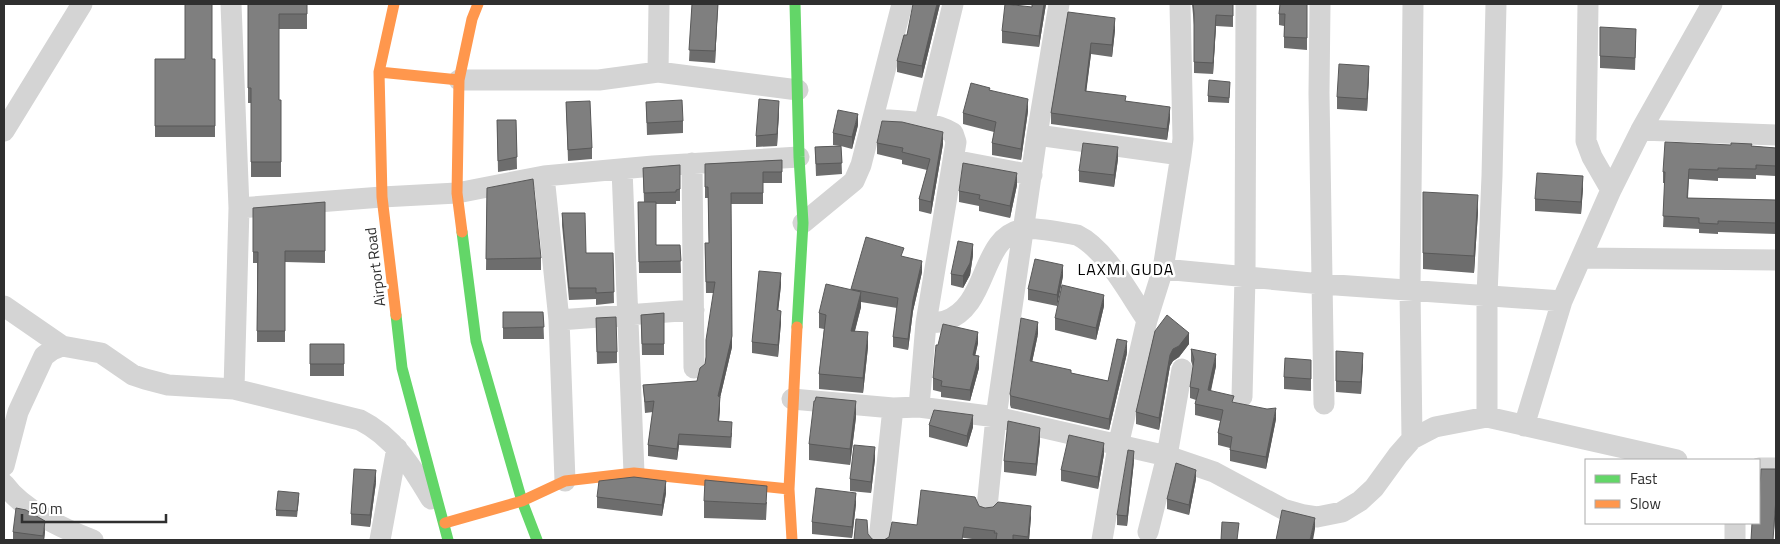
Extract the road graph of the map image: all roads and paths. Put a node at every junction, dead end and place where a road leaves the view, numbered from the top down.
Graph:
1 (82, 4) edge
2 (231, 4) edge
3 (394, 4) edge
4 (478, 4) edge
5 (658, 4) edge
6 (795, 4) edge
7 (902, 4) edge
8 (953, 4) edge
9 (1059, 4) edge
10 (1180, 4) edge
11 (1246, 4) edge
12 (1320, 4) edge
13 (1412, 4) edge
14 (1496, 4) edge
15 (1588, 4) edge
16 (1712, 4) edge
17 (379, 72) junction
18 (658, 72) junction
19 (459, 80) junction
20 (798, 90) junction
21 (874, 118) junction
22 (924, 124) junction
23 (1641, 130) junction
24 (4, 131) edge
25 (1037, 135) junction
26 (1776, 135) edge
27 (1181, 155) junction
28 (799, 157) junction
29 (953, 160) junction
30 (692, 163) junction
31 (622, 169) junction
32 (1032, 175) junction
33 (544, 176) junction
34 (1611, 190) junction
35 (457, 193) junction
36 (382, 196) junction
37 (239, 208) junction
38 (803, 223) junction
39 (1024, 229) junction
40 (1582, 258) junction
41 (1776, 260) edge
42 (1163, 269) junction
43 (1245, 277) junction
44 (1322, 284) junction
45 (1410, 290) junction
46 (1486, 295) junction
47 (1562, 301) junction
48 (4, 306) edge
49 (694, 310) junction
50 (627, 316) junction
51 (559, 320) junction
52 (1147, 320) junction
53 (926, 323) junction
54 (62, 346) junction
55 (694, 368) dead end
56 (1182, 370) dead end
57 (234, 389) junction
58 (1242, 397) dead end
59 (792, 399) junction
60 (1324, 404) dead end
61 (919, 407) junction
62 (893, 408) junction
63 (1487, 417) junction
64 (996, 418) junction
65 (1524, 426) junction
66 (1412, 439) junction
67 (1118, 446) junction
68 (396, 448) junction
69 (1167, 456) junction
70 (1672, 459) edge
71 (4, 466) edge
72 (1760, 468) edge
73 (1776, 468) edge
74 (634, 473) junction
75 (565, 481) junction
76 (4, 484) edge
77 (789, 489) junction
78 (522, 501) junction
79 (987, 507) edge
80 (1735, 524) edge
81 (446, 532) edge
82 (1148, 532) dead end
83 (93, 540) edge
84 (380, 540) edge
85 (537, 540) edge
86 (792, 540) edge
87 (879, 540) edge
88 (1102, 540) edge
89 (1735, 540) edge

1 - 24 street
2 - 37 street
3 - 17 main road, Airport Road
4 - 19 main road
5 - 18 street
6 - 20 main road
7 - 21 street
8 - 22 street
9 - 25 street
10 - 27 street
11 - 43 street
12 - 44 street
13 - 45 street
14 - 46 street
15 - 34 street
16 - 23 street
17 - 19 main road
17 - 36 main road, Airport Road
18 - 19 street
18 - 20 street
19 - 35 main road
20 - 28 main road
21 - 22 street
21 - 38 street
22 - 29 street
23 - 26 street
23 - 34 street
25 - 27 street
25 - 32 street
27 - 42 street
28 - 30 street
28 - 38 main road
29 - 32 street
29 - 53 street
30 - 31 street
30 - 49 street
31 - 33 street
31 - 50 street
32 - 39 street
33 - 35 street
33 - 51 street
34 - 40 street
35 - 36 street
35 - 78 main road
36 - 37 street
36 - 81 main road, Airport Road
37 - 57 street
38 - 59 main road
39 - 52 street
39 - 53 street
39 - 64 street
40 - 41 street
40 - 47 street
42 - 43 street
42 - 52 street
43 - 44 street
43 - 58 street
44 - 45 street
44 - 60 street
45 - 46 street
45 - 66 street
46 - 47 street
46 - 63 street
47 - 65 street
48 - 54 street
49 - 50 street
49 - 55 street
50 - 51 street
50 - 74 street
51 - 75 street
52 - 67 street
53 - 61 street
54 - 57 street
54 - 71 street
56 - 69 street
57 - 68 street
59 - 62 street
59 - 77 main road
61 - 62 street
61 - 64 street
62 - 87 street
63 - 65 street
63 - 66 street
64 - 67 street
64 - 79 street
65 - 70 street
66 - 69 street
67 - 69 street
67 - 88 street
68 - 81 street
68 - 84 street
69 - 82 street
72 - 73 street
74 - 75 main road
74 - 77 main road
75 - 78 main road
76 - 83 street
77 - 86 main road
78 - 81 main road
78 - 85 main road
80 - 89 street

